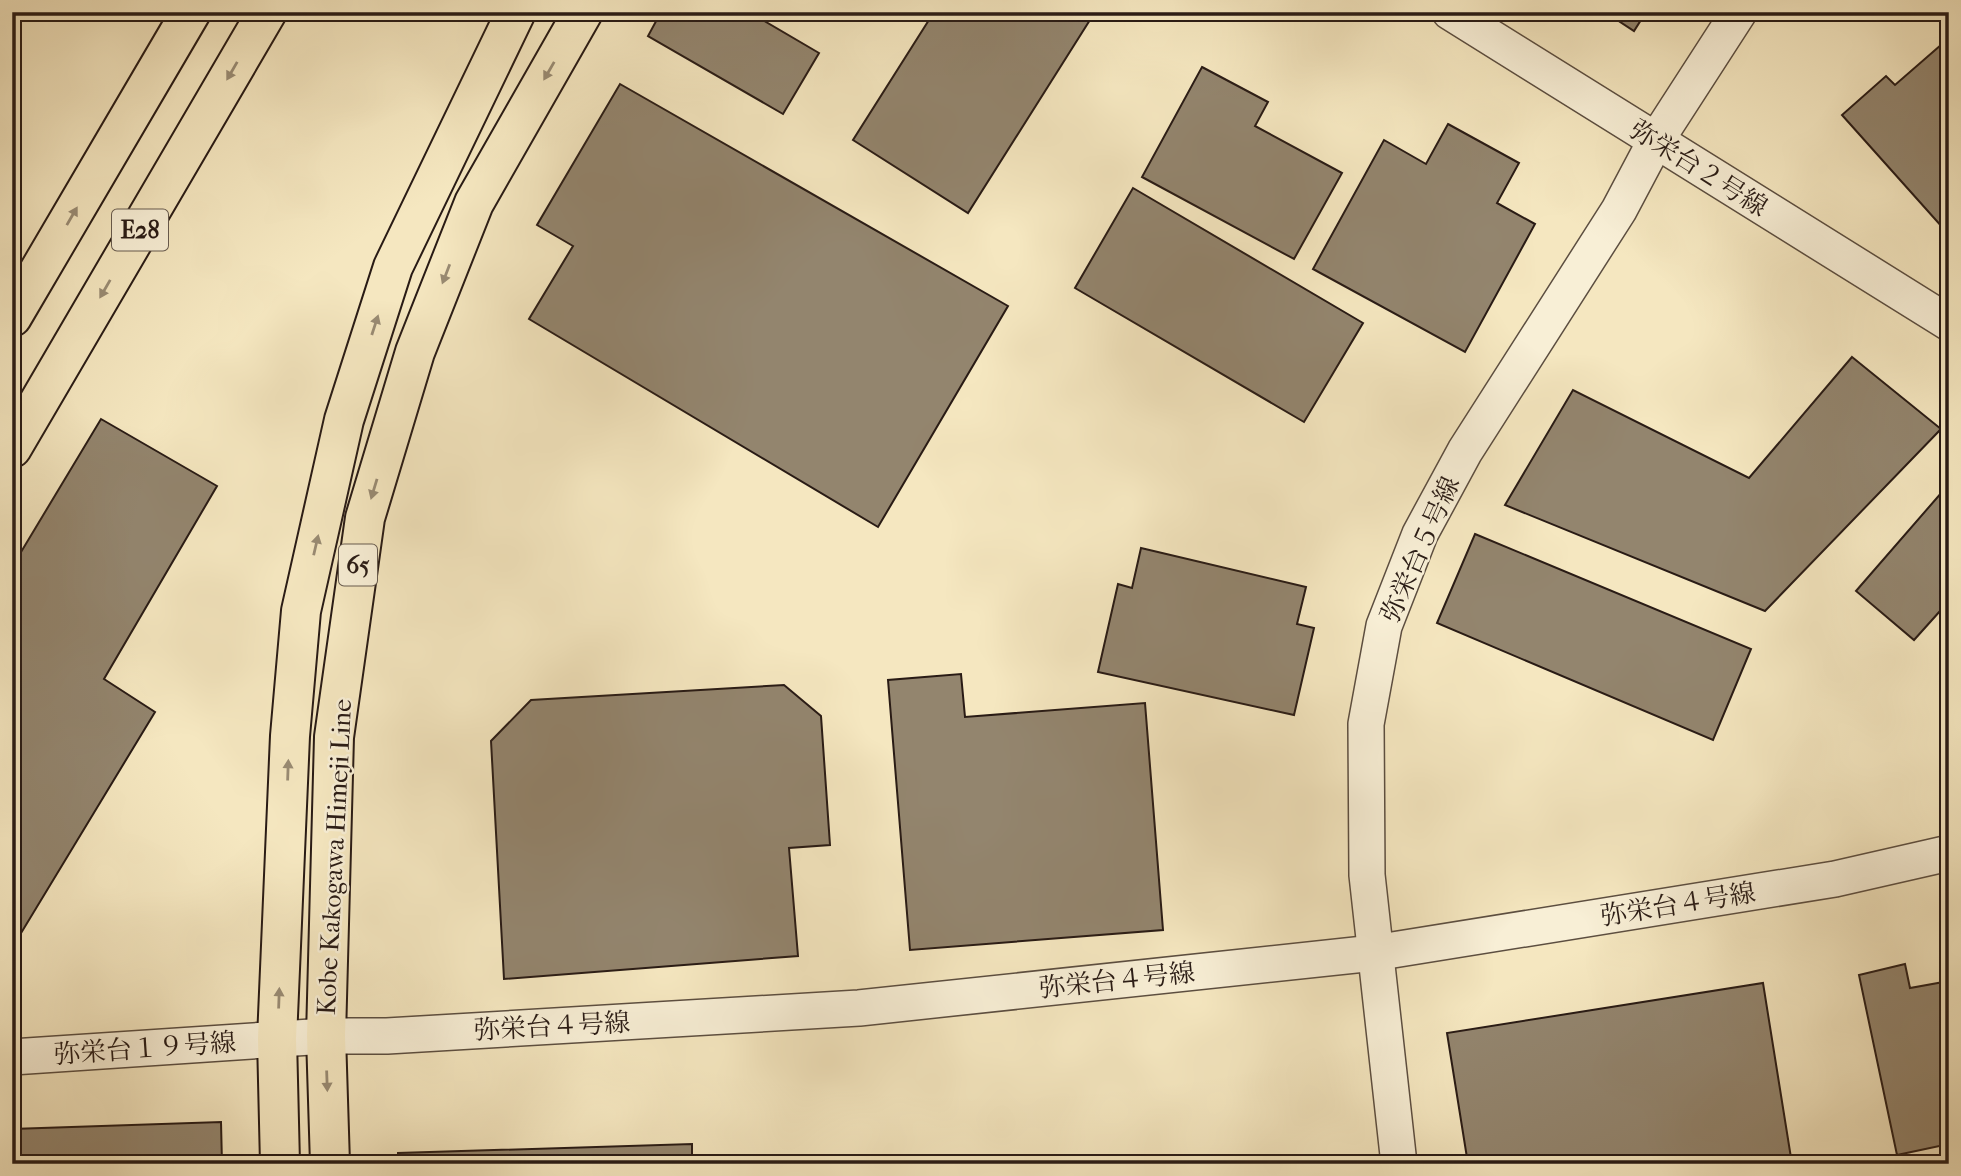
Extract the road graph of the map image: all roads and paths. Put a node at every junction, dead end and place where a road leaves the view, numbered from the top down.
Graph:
1 (191, 12) edge
2 (267, 12) edge
3 (516, 12) edge
4 (583, 12) edge
5 (1450, 12) edge
6 (1739, 12) edge
7 (1656, 142) junction
8 (12, 317) edge
9 (1949, 323) edge
10 (12, 448) edge
11 (1949, 853) edge
12 (1374, 953) junction
13 (326, 1036) junction
14 (277, 1040) junction
15 (12, 1057) edge
16 (280, 1164) edge
17 (330, 1164) edge
18 (1399, 1164) edge

8 -> 1 main road, E28
2 -> 10 main road, E28
14 -> 3 main road, Kobe Kakogawa Himeji Line / 65
4 -> 13 main road, Kobe Kakogawa Himeji Line / 65
5 - 7 street, 弥栄台２号線
6 - 7 street, 弥栄台５号線
7 - 9 street, 弥栄台２号線
7 - 12 street, 弥栄台５号線
11 - 12 street, 弥栄台４号線
12 - 13 street, 弥栄台４号線
12 - 18 street, 弥栄台５号線
13 - 14 street, 弥栄台４号線
13 -> 17 main road, Kobe Kakogawa Himeji Line / 65
14 - 15 street, 弥栄台１９号線
14 - 16 main road, Kobe Kakogawa Himeji Line / 65

